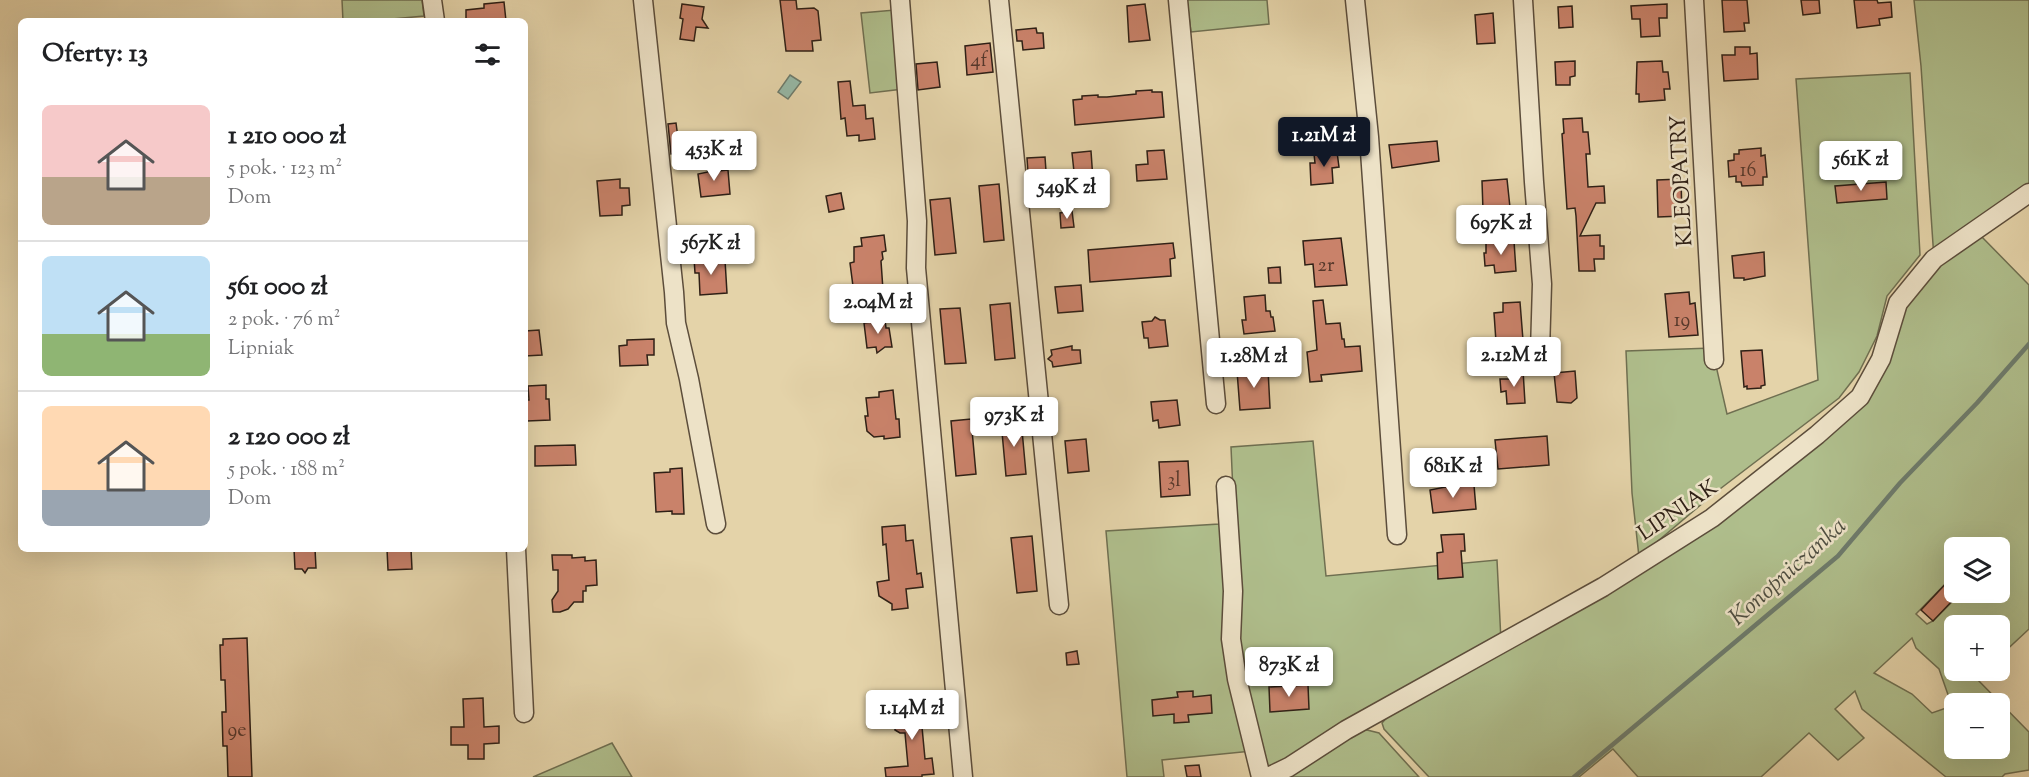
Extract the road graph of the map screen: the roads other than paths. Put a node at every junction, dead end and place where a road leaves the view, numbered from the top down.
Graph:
1 (432, 0) edge
2 (643, 0) edge
3 (900, 0) edge
4 (999, 0) edge
5 (1178, 0) edge
6 (1355, 0) edge
7 (1523, 0) edge
8 (1694, 0) edge
9 (435, 18) edge
10 (2029, 193) edge
11 (1540, 351) dead end
12 (1713, 360) dead end
13 (1216, 404) dead end
14 (1226, 486) dead end
15 (716, 524) dead end
16 (1397, 535) dead end
17 (516, 552) edge
18 (1059, 605) dead end
19 (524, 713) dead end
20 (963, 777) edge
21 (1260, 777) edge
22 (1268, 777) edge

1 - 9 street
2 - 15 street
3 - 20 street
4 - 18 street
5 - 13 street
6 - 16 street
7 - 11 street
8 - 12 street, KLEOPATRY
10 - 22 street, LIPNIAK
14 - 21 street
17 - 19 street

